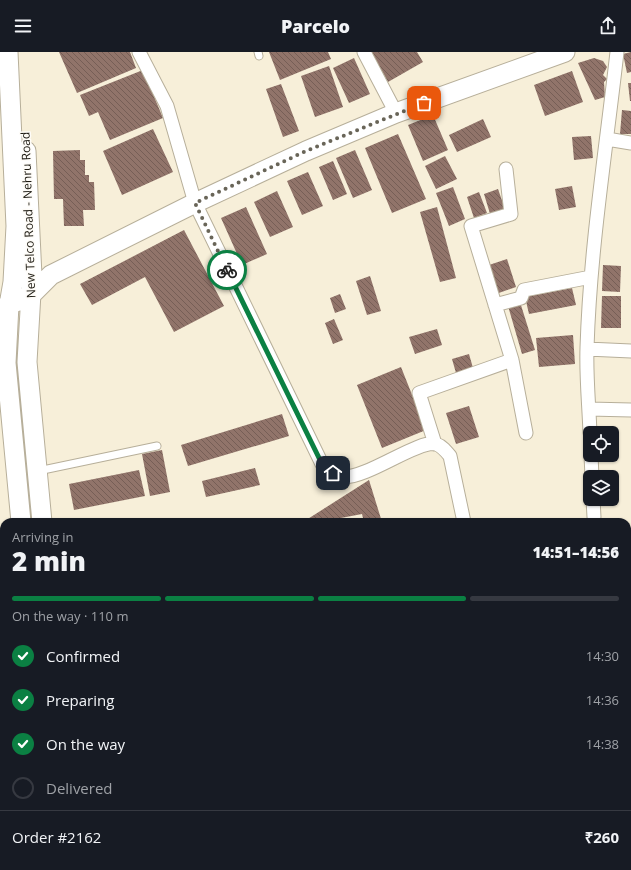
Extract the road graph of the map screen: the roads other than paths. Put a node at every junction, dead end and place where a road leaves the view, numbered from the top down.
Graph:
1 (8, 52) edge
2 (21, 52) edge
3 (140, 52) edge
4 (364, 52) edge
5 (565, 52) edge
6 (617, 52) edge
7 (396, 113) junction
8 (607, 139) junction
9 (631, 143) edge
10 (506, 169) dead end
11 (195, 203) junction
12 (51, 275) junction
13 (32, 276) junction
14 (592, 277) junction
15 (31, 295) junction
16 (5, 296) edge
17 (495, 305) junction
18 (587, 349) junction
19 (631, 351) edge
20 (512, 360) junction
21 (589, 409) junction
22 (631, 410) edge
23 (590, 426) edge
24 (526, 433) dead end
25 (435, 444) junction
26 (157, 446) dead end
27 (38, 471) junction
28 (593, 506) edge
29 (594, 517) dead end
30 (21, 518) edge
31 (42, 518) edge
32 (463, 518) edge

1 - 16 street, New Telco Road - Nehru Road
2 - 13 street, New Telco Road - Nehru Road
3 - 11 street
4 - 7 street
5 - 7 street
6 - 8 street
7 - 11 street
8 - 9 street
8 - 14 street
10 - 17 street
11 - 12 street
11 - 25 street
12 - 13 street
12 - 15 street
13 - 15 street, New Telco Road - Nehru Road
13 - 16 street
14 - 17 street
14 - 18 street
15 - 16 street
15 - 27 street, New Telco Road - Nehru Road
16 - 30 street, New Telco Road - Nehru Road
17 - 20 street
18 - 19 street
18 - 21 street
20 - 24 street
20 - 25 street
21 - 22 street
21 - 23 street
25 - 32 street
26 - 27 lane
27 - 31 street, New Telco Road - Nehru Road
28 - 29 street

